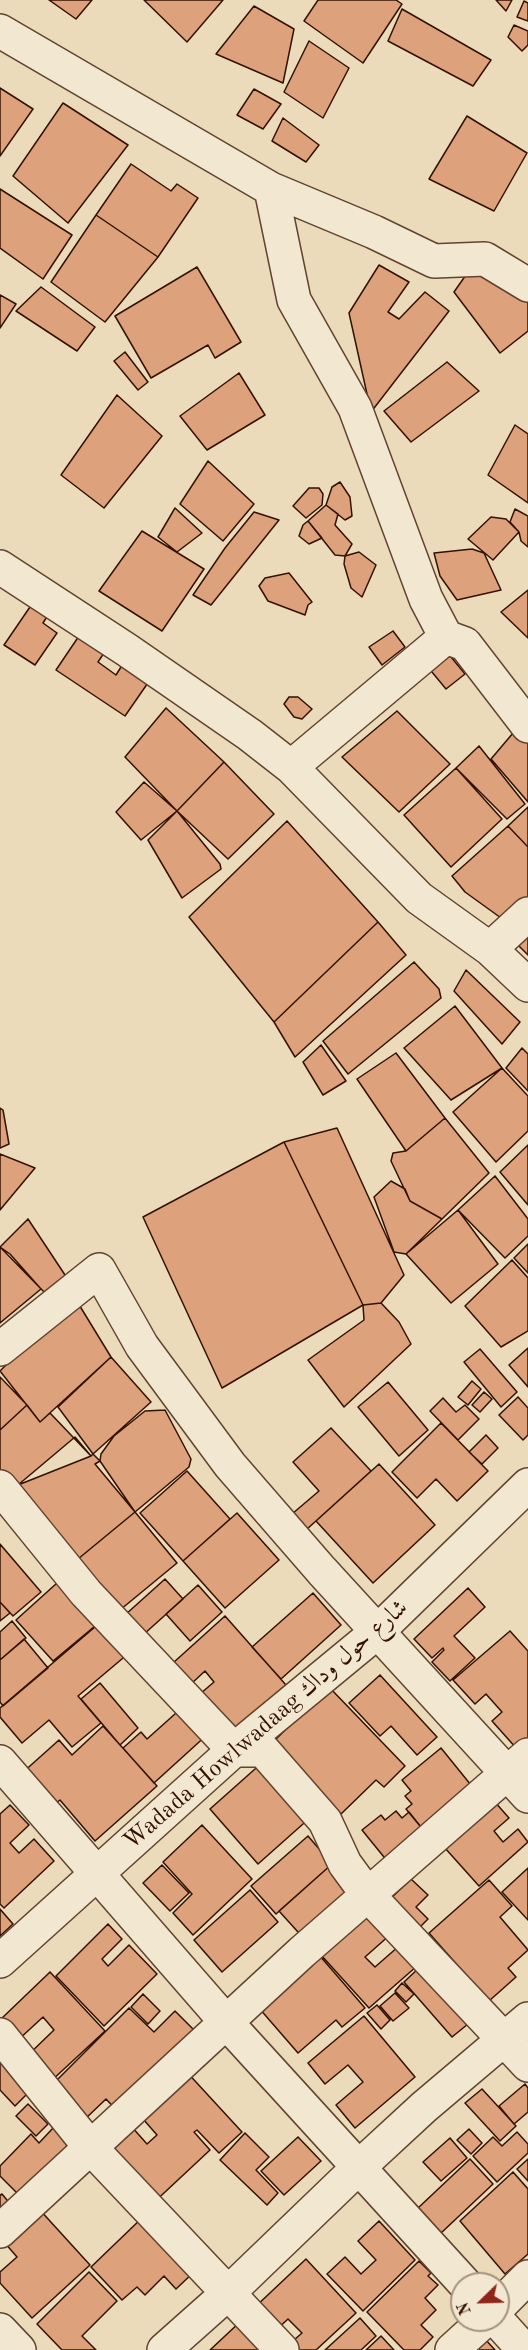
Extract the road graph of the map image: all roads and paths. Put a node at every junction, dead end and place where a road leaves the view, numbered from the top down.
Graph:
1 (0, 30) edge
2 (271, 189) junction
3 (528, 285) edge
4 (0, 567) edge
5 (446, 637) junction
6 (521, 704) edge
7 (291, 767) junction
8 (528, 914) edge
9 (490, 949) junction
10 (528, 985) edge
11 (0, 1349) edge
12 (528, 1485) edge
13 (0, 1487) edge
14 (377, 1632) junction
15 (234, 1750) junction
16 (0, 1762) edge
17 (521, 1775) edge
18 (96, 1875) junction
19 (367, 1893) junction
20 (0, 1961) edge
21 (227, 2023) junction
22 (517, 2030) edge
23 (0, 2035) edge
24 (528, 2065) edge
25 (90, 2147) junction
26 (359, 2167) junction
27 (0, 2231) edge
28 (454, 2272) edge
29 (528, 2277) edge
30 (227, 2294) junction
31 (510, 2295) edge
32 (0, 2330) edge
33 (472, 2332) edge
34 (508, 2332) edge
35 (19, 2350) edge
36 (164, 2350) edge
37 (282, 2350) edge
38 (452, 2350) edge
39 (524, 2350) edge

1 - 2 street
2 - 3 street
2 - 5 street
4 - 7 street
5 - 6 street
5 - 7 street
7 - 9 street
8 - 9 street
9 - 10 street
11 - 14 street
12 - 14 street, Wadada Howlwadaag شارع حول وداك
13 - 15 street
14 - 15 street, Wadada Howlwadaag شارع حول وداك
14 - 17 street
15 - 18 street, Wadada Howlwadaag شارع حول وداك
15 - 19 street
16 - 18 street
17 - 19 street
18 - 20 street, Wadada Howlwadaag شارع حول وداك
18 - 21 street
19 - 21 street
19 - 22 street
21 - 25 street
21 - 26 street
22 - 24 street
22 - 26 street
23 - 25 street
25 - 27 street
25 - 30 street
26 - 28 street
26 - 30 street
29 - 31 street
30 - 36 street
30 - 37 street
32 - 35 street
33 - 38 street
34 - 39 street

